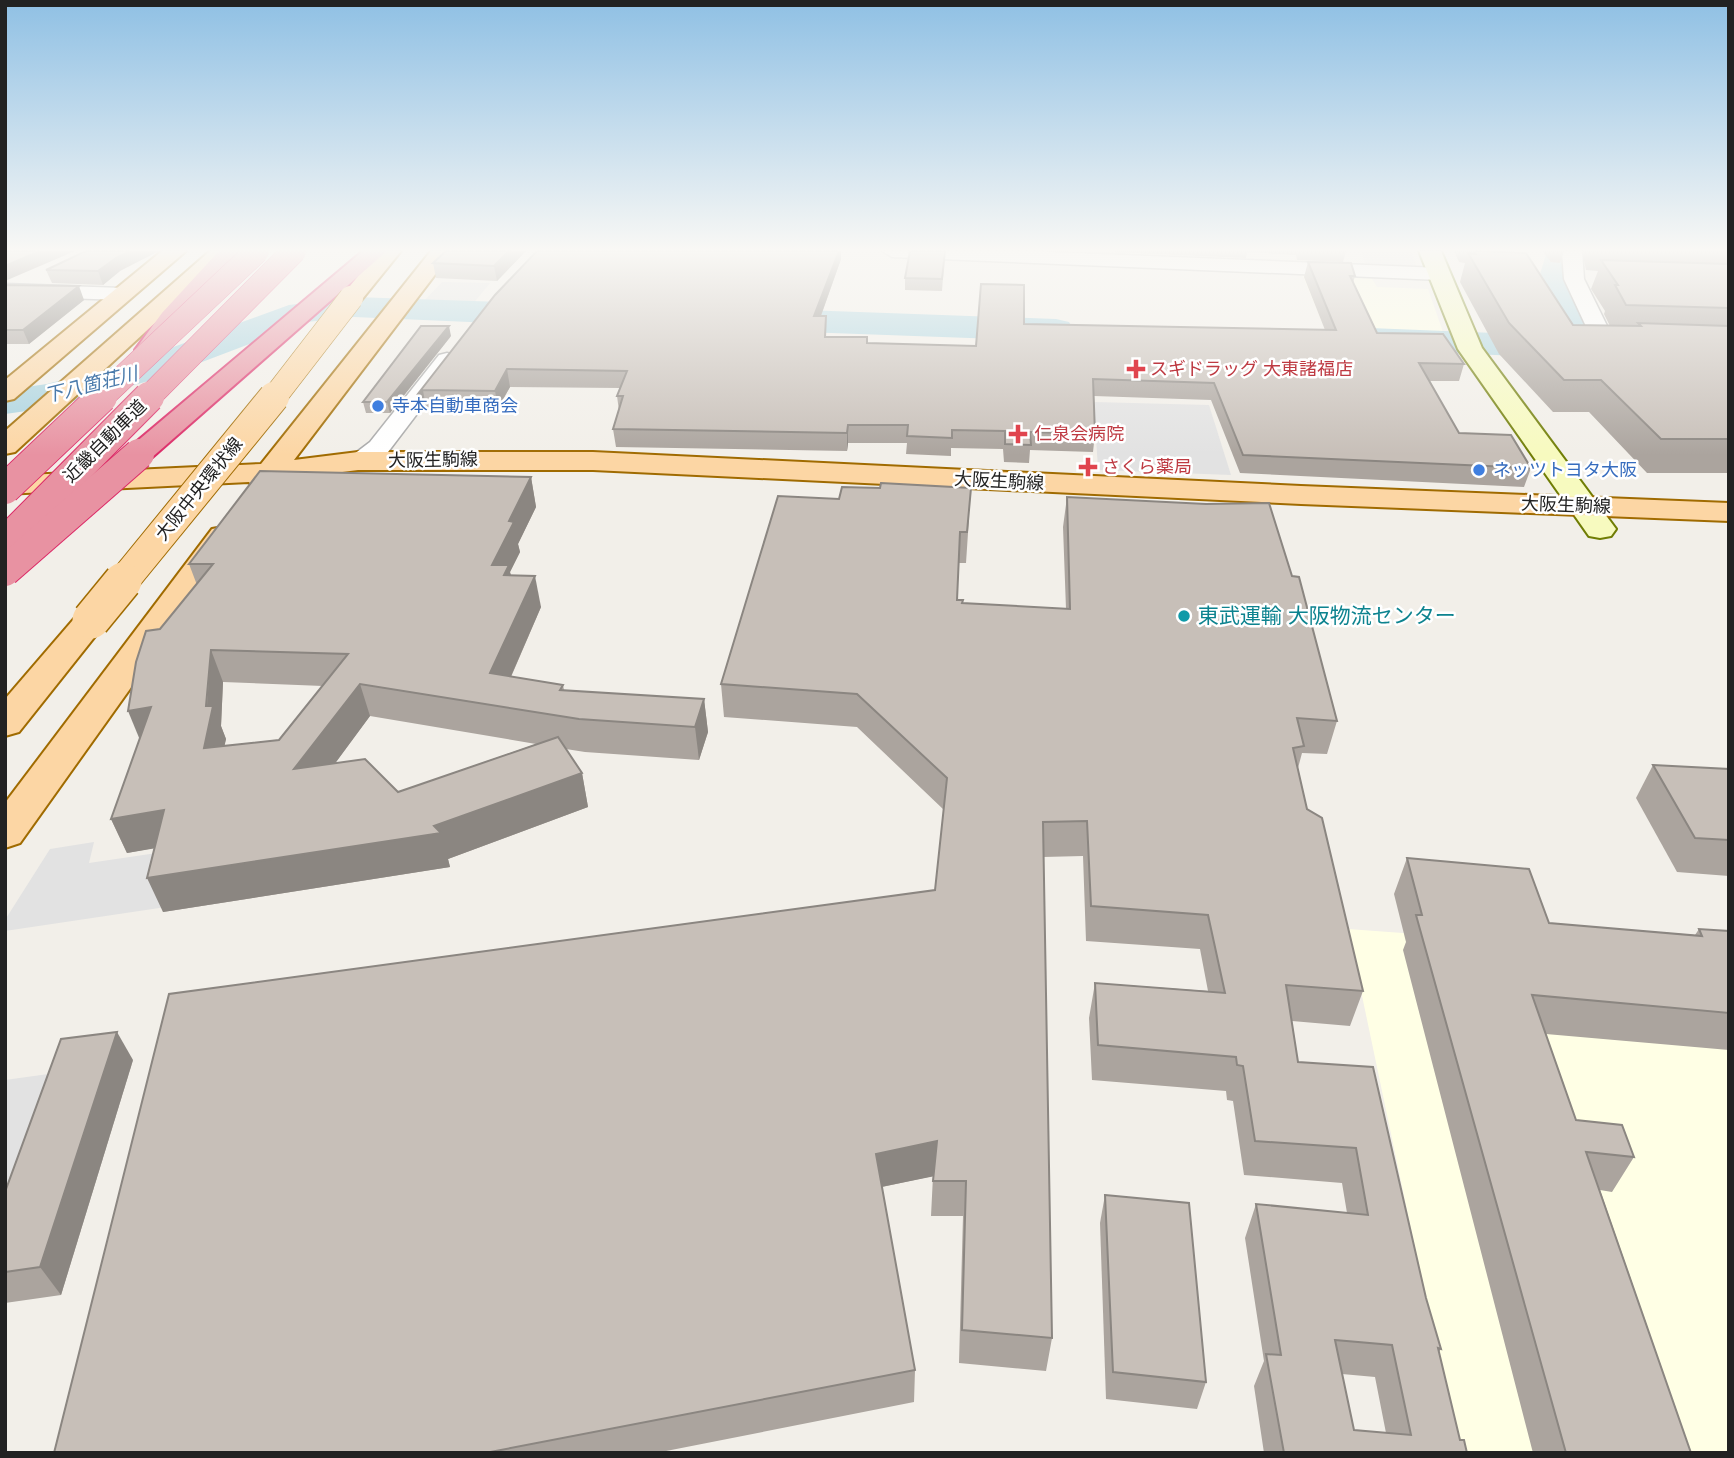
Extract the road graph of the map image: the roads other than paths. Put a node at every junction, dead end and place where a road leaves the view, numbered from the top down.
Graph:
1 (93, 319) edge
2 (147, 319) edge
3 (169, 319) edge
4 (185, 319) edge
5 (226, 319) edge
6 (296, 319) edge
7 (335, 319) edge
8 (390, 319) edge
9 (1458, 319) edge
10 (1593, 319) edge
11 (461, 343) edge
12 (1729, 348) edge
13 (135, 366) junction
14 (5, 393) edge
15 (5, 446) edge
16 (358, 461) junction
17 (270, 472) junction
18 (5, 487) edge
19 (1729, 512) edge
20 (1593, 517) junction
21 (1729, 534) edge
22 (5, 541) edge
23 (5, 571) edge
24 (5, 724) edge
25 (5, 833) edge

1 - 14 main road
2 - 15 main road
3 - 13 highway, bridge
4 - 13 highway, 近畿自動車道, bridge
5 - 22 highway, 近畿自動車道, bridge
6 - 23 highway, bridge
7 - 24 main road, 大阪中央環状線, bridge
8 - 17 main road
9 - 20 street
10 - 12 street
11 - 16 street
13 - 18 highway, 近畿自動車道, bridge
16 - 17 main road, 大阪生駒線
16 - 20 main road, 大阪生駒線
17 - 18 main road, 大阪生駒線
17 - 20 main road, 大阪生駒線
17 - 25 main road
19 - 20 main road, 大阪生駒線
20 - 21 main road, 大阪生駒線

